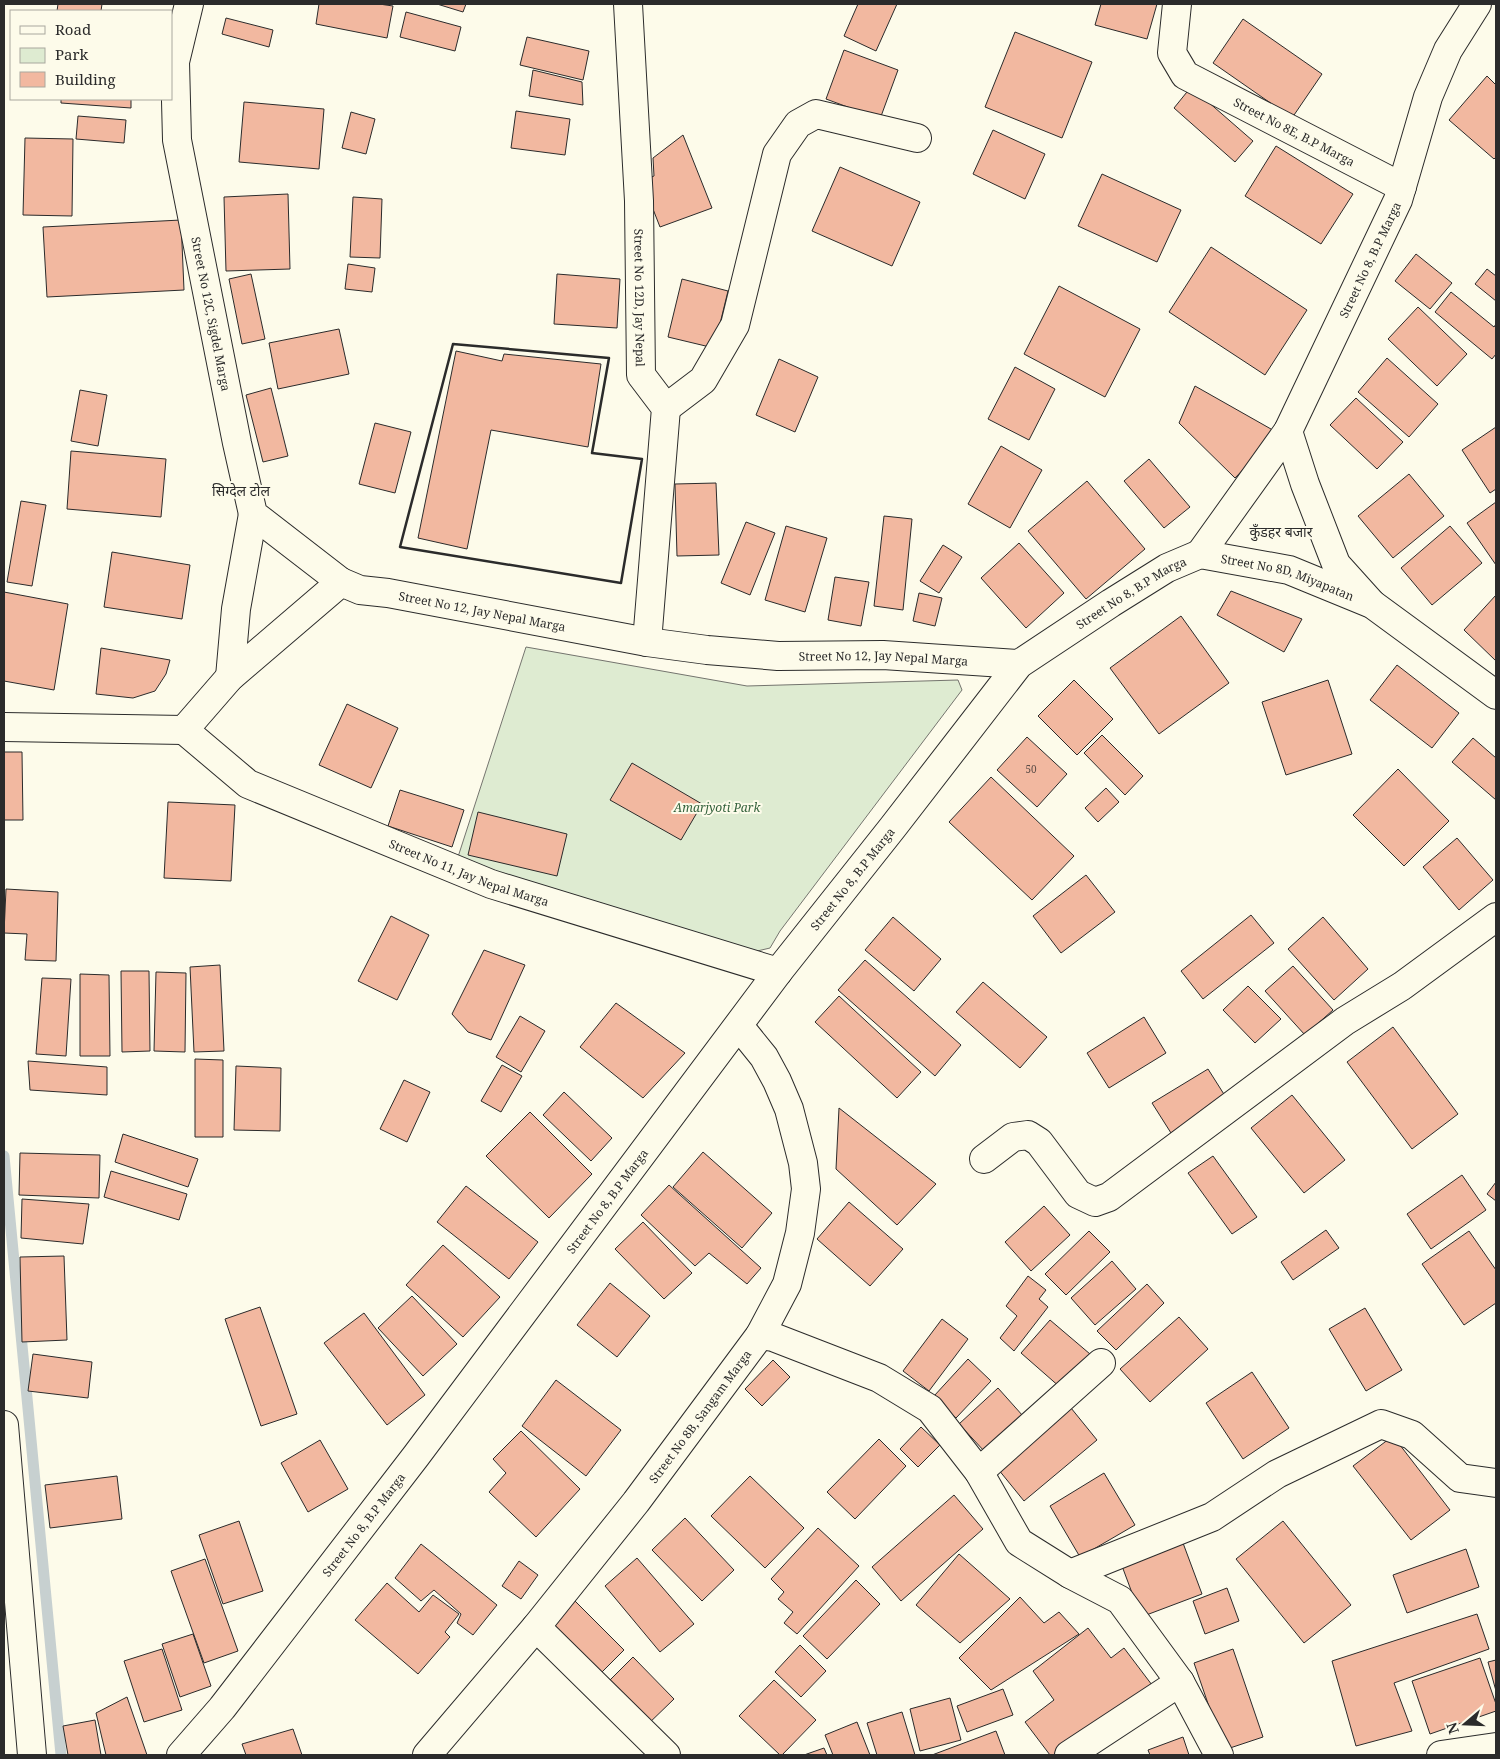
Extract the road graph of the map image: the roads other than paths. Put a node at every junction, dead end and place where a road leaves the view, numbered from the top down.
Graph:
1 (189, 4) edge
2 (628, 4) edge
3 (1178, 4) edge
4 (1477, 4) edge
5 (917, 138) dead end
6 (1402, 187) junction
7 (666, 408) junction
8 (1288, 431) junction
9 (253, 514) junction
10 (1200, 554) junction
11 (341, 582) junction
12 (1372, 604) junction
13 (647, 642) junction
14 (1019, 664) junction
15 (230, 677) junction
16 (1496, 694) edge
17 (4, 727) edge
18 (184, 730) junction
19 (1496, 917) edge
20 (778, 972) junction
21 (739, 1026) junction
22 (984, 1159) dead end
23 (760, 1335) junction
24 (1101, 1363) dead end
25 (4, 1426) edge
26 (979, 1472) junction
27 (1496, 1483) edge
28 (1070, 1574) junction
29 (536, 1627) junction
30 (1180, 1682) junction
31 (1496, 1748) edge
32 (32, 1755) edge
33 (181, 1755) edge
34 (427, 1755) edge
35 (666, 1755) edge
36 (1069, 1755) edge
37 (1219, 1755) edge
38 (1441, 1755) edge

1 - 9 street, Street No 12C, Sigdel Marga
2 - 7 street, Street No 12D, Jay Nepal
3 - 6 street, Street No 8E, B.P Marga
4 - 6 street, Street No 8, B.P Marga
5 - 7 street
6 - 8 street, Street No 8, B.P Marga
7 - 13 street
8 - 10 street, Street No 8, B.P Marga
8 - 12 street, Street No 8D, Miyapatan
9 - 11 street
9 - 15 street
10 - 12 street, Street No 8D, Miyapatan
10 - 14 street, Street No 8, B.P Marga
11 - 13 street, Street No 12, Jay Nepal Marga
11 - 15 street
12 - 16 street, Street No 8D, Miyapatan
13 - 14 street, Street No 12, Jay Nepal Marga
14 - 20 street, Street No 8, B.P Marga
15 - 18 street
17 - 18 street
18 - 20 street, Street No 11, Jay Nepal Marga
19 - 22 street
20 - 21 street, Street No 8, B.P Marga
21 - 23 street, Street No 8B, Sangam Marga
21 - 33 street, Street No 8, B.P Marga
23 - 26 street
23 - 29 street, Street No 8B, Sangam Marga
24 - 26 street
25 - 32 street
26 - 28 street
27 - 28 street
28 - 30 street
29 - 34 street, Street No 8B, Sangam Marga
29 - 35 street
30 - 36 street
30 - 37 street
31 - 38 street

